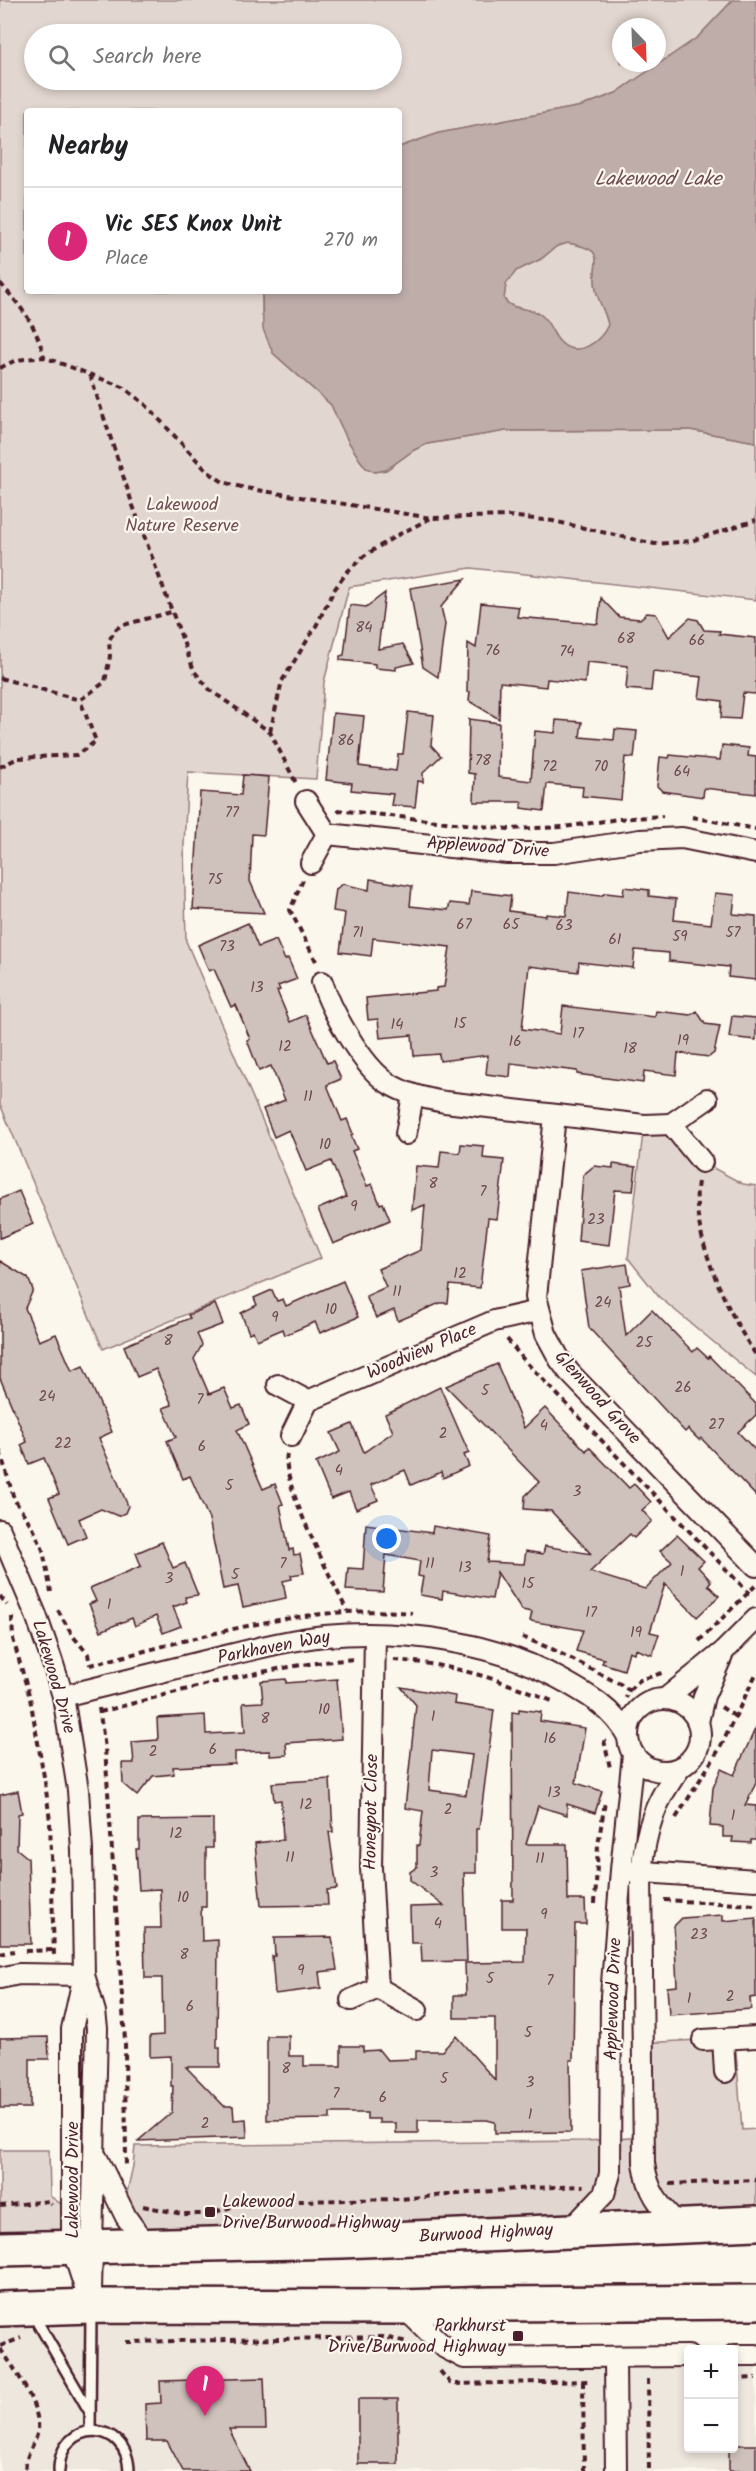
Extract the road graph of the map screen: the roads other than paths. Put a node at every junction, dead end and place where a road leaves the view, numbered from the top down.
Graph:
1 (307, 804) road end
2 (327, 834) junction
3 (756, 853) edge
4 (311, 863) road end
5 (322, 982) road end
6 (413, 1095) junction
7 (707, 1099) dead end
8 (555, 1116) junction
9 (671, 1125) junction
10 (406, 1134) dead end
11 (702, 1162) road end
12 (538, 1311) junction
13 (278, 1385) dead end
14 (308, 1401) junction
15 (291, 1436) road end
16 (0, 1530) edge
17 (756, 1566) edge
18 (756, 1619) edge
19 (375, 1635) junction
20 (724, 1651) junction
21 (586, 1694) junction
22 (63, 1696) junction
23 (665, 1699) junction
24 (641, 1707) junction
25 (698, 1722) junction
26 (631, 1746) junction
27 (681, 1767) junction
28 (621, 1870) junction
29 (641, 1872) junction
30 (756, 1880) edge
31 (84, 1975) junction
32 (0, 1978) edge
33 (378, 1988) junction
34 (351, 2000) dead end
35 (417, 2010) dead end
36 (756, 2037) edge
37 (725, 2072) dead end
38 (96, 2156) junction
39 (756, 2223) edge
40 (679, 2225) junction
41 (570, 2230) junction
42 (146, 2245) junction
43 (83, 2247) junction
44 (0, 2249) edge
45 (756, 2302) edge
46 (91, 2306) junction
47 (403, 2307) junction
48 (19, 2318) edge
49 (738, 2355) edge
50 (756, 2355) edge
51 (684, 2356) edge
52 (615, 2357) junction
53 (89, 2411) junction
54 (90, 2431) junction
55 (59, 2471) edge
56 (129, 2471) edge
57 (616, 2471) edge

1 - 2 street
2 - 3 street, Applewood Drive
2 - 4 street
5 - 6 street
6 - 8 street
6 - 10 street
7 - 9 street
8 - 9 street
8 - 12 street, Glenwood Grove
9 - 11 street
12 - 14 street, Woodview Place
12 - 17 street, Glenwood Grove
13 - 14 street
14 - 15 street
16 - 22 street, Lakewood Drive
18 - 20 street
19 - 21 street, Parkhaven Way
19 - 22 street, Parkhaven Way
19 - 33 street, Honeypot Close
20 - 23 street
20 - 25 street
21 - 24 street, Parkhaven Way
21 - 26 street, Parkhaven Way
22 - 31 street, Lakewood Drive
23 - 24 street
23 - 25 street
24 - 26 street
25 - 27 street
26 - 27 street
26 - 28 street, Applewood Drive
27 - 29 street, Applewood Drive
28 - 29 street
28 - 41 street, Applewood Drive
29 - 30 street
29 - 40 street, Applewood Drive
31 - 32 street
31 - 38 street, Lakewood Drive
31 - 43 street, Lakewood Drive
33 - 34 street
33 - 35 street
36 - 37 street
38 - 42 street, Lakewood Drive
38 - 43 street, Lakewood Drive
39 - 40 highway, Burwood Highway
40 - 41 highway, Burwood Highway
41 - 42 highway, Burwood Highway
42 - 43 highway, Burwood Highway
43 - 44 highway, Burwood Highway
43 - 46 street, Lakewood Drive
45 - 47 highway
46 - 47 highway
46 - 48 highway
46 - 53 lane
47 - 52 street
48 - 53 lane
49 - 50 street
51 - 52 street
52 - 57 street
53 - 54 lane
54 - 55 lane
54 - 56 lane

